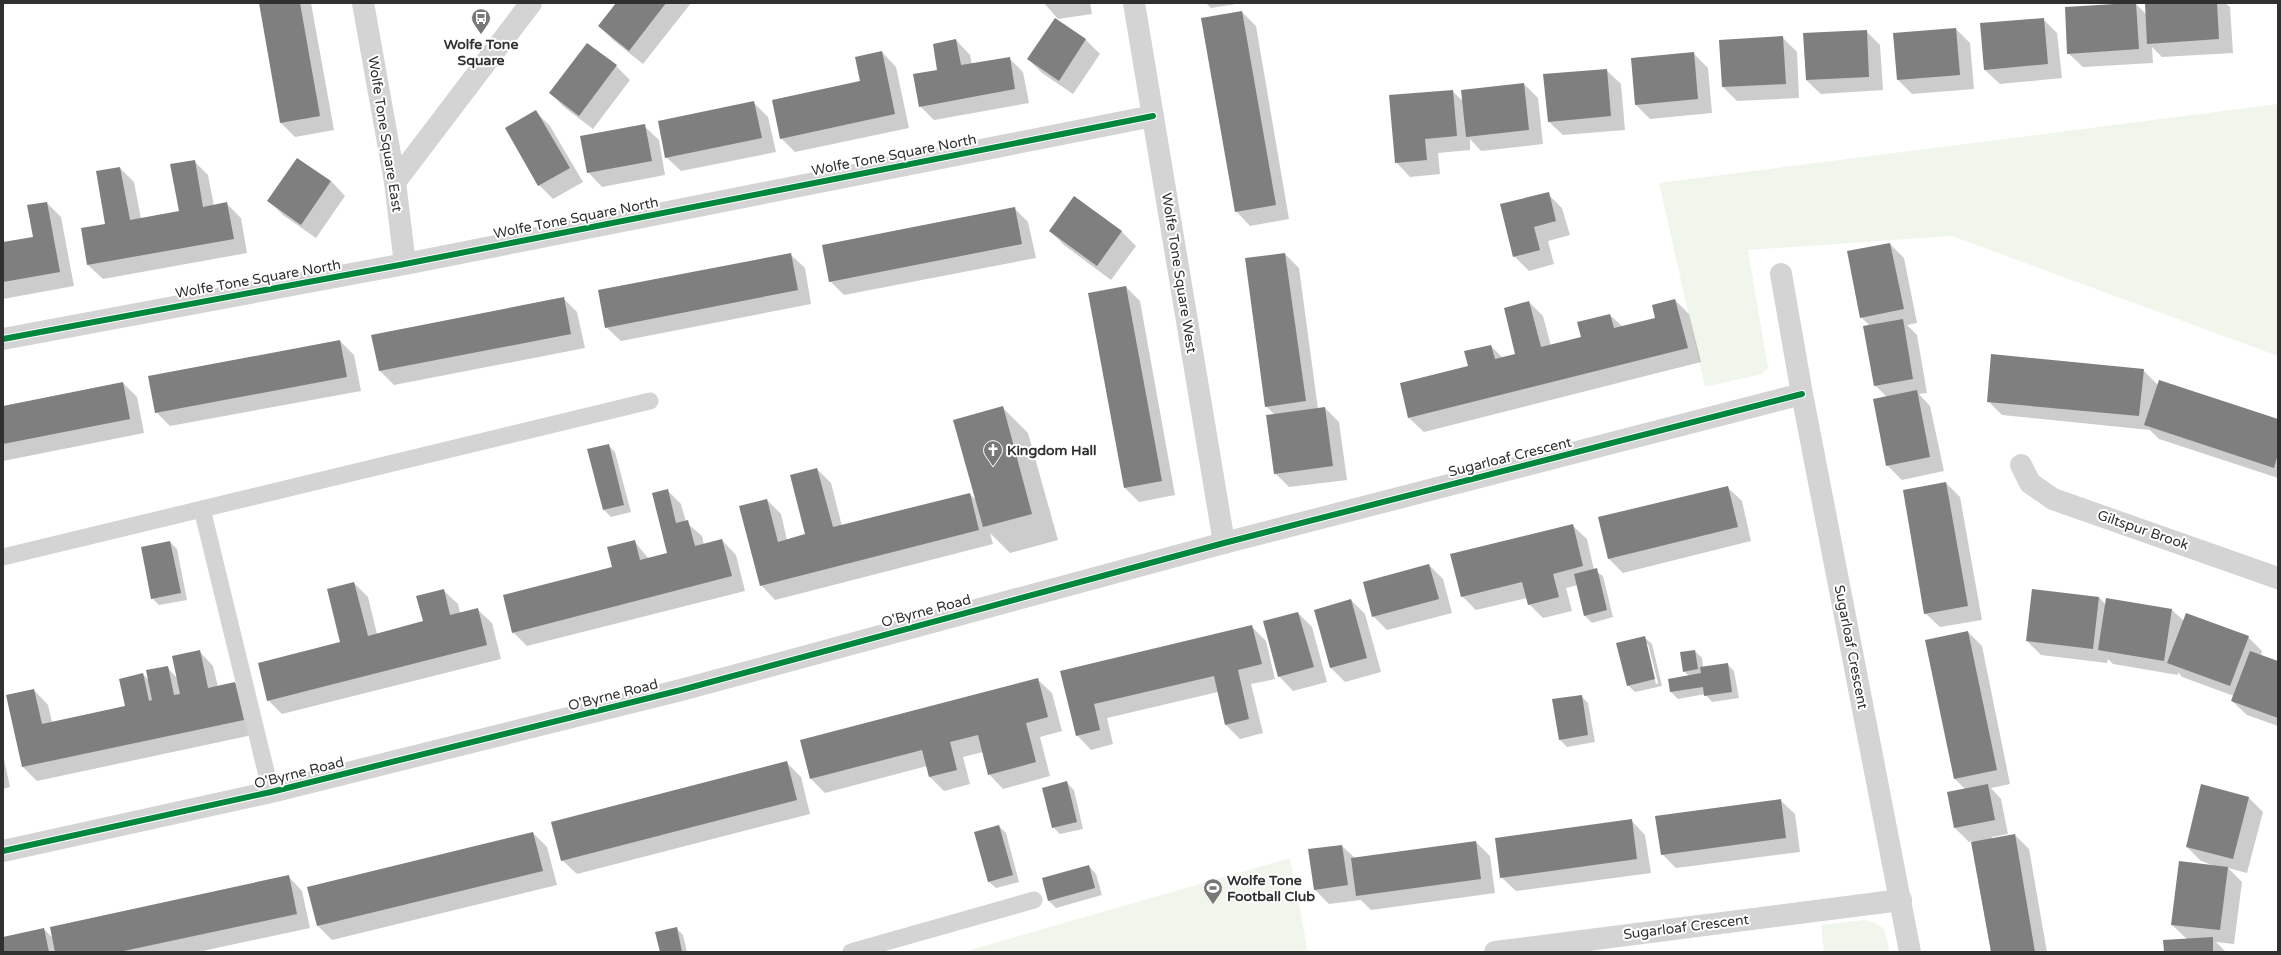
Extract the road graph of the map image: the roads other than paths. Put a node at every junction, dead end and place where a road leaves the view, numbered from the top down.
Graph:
1 (363, 3) edge
2 (531, 3) edge
3 (1134, 3) edge
4 (1153, 116) junction
5 (395, 182) junction
6 (405, 264) junction
7 (1781, 274) dead end
8 (3, 339) edge
9 (1802, 394) junction
10 (650, 401) dead end
11 (2020, 465) dead end
12 (202, 508) junction
13 (1224, 543) junction
14 (3, 557) edge
15 (2278, 578) edge
16 (271, 792) junction
17 (3, 851) edge
18 (1034, 900) dead end
19 (1901, 900) junction
20 (851, 952) edge
21 (1495, 952) edge
22 (1910, 952) edge

1 - 5 street, Wolfe Tone Square East
2 - 5 street
3 - 4 street, Wolfe Tone Square West
4 - 6 street, Wolfe Tone Square North
4 - 13 street, Wolfe Tone Square West
5 - 6 street, Wolfe Tone Square East
6 - 8 street, Wolfe Tone Square North
7 - 9 street, Sugarloaf Crescent
9 - 13 street, Sugarloaf Crescent
9 - 19 street, Sugarloaf Crescent
10 - 12 lane
11 - 15 street, Giltspur Brook
12 - 14 lane
12 - 16 lane
13 - 16 street, O'Byrne Road
16 - 17 street, O'Byrne Road
18 - 20 lane
19 - 21 street, Sugarloaf Crescent
19 - 22 street, Sugarloaf Crescent

